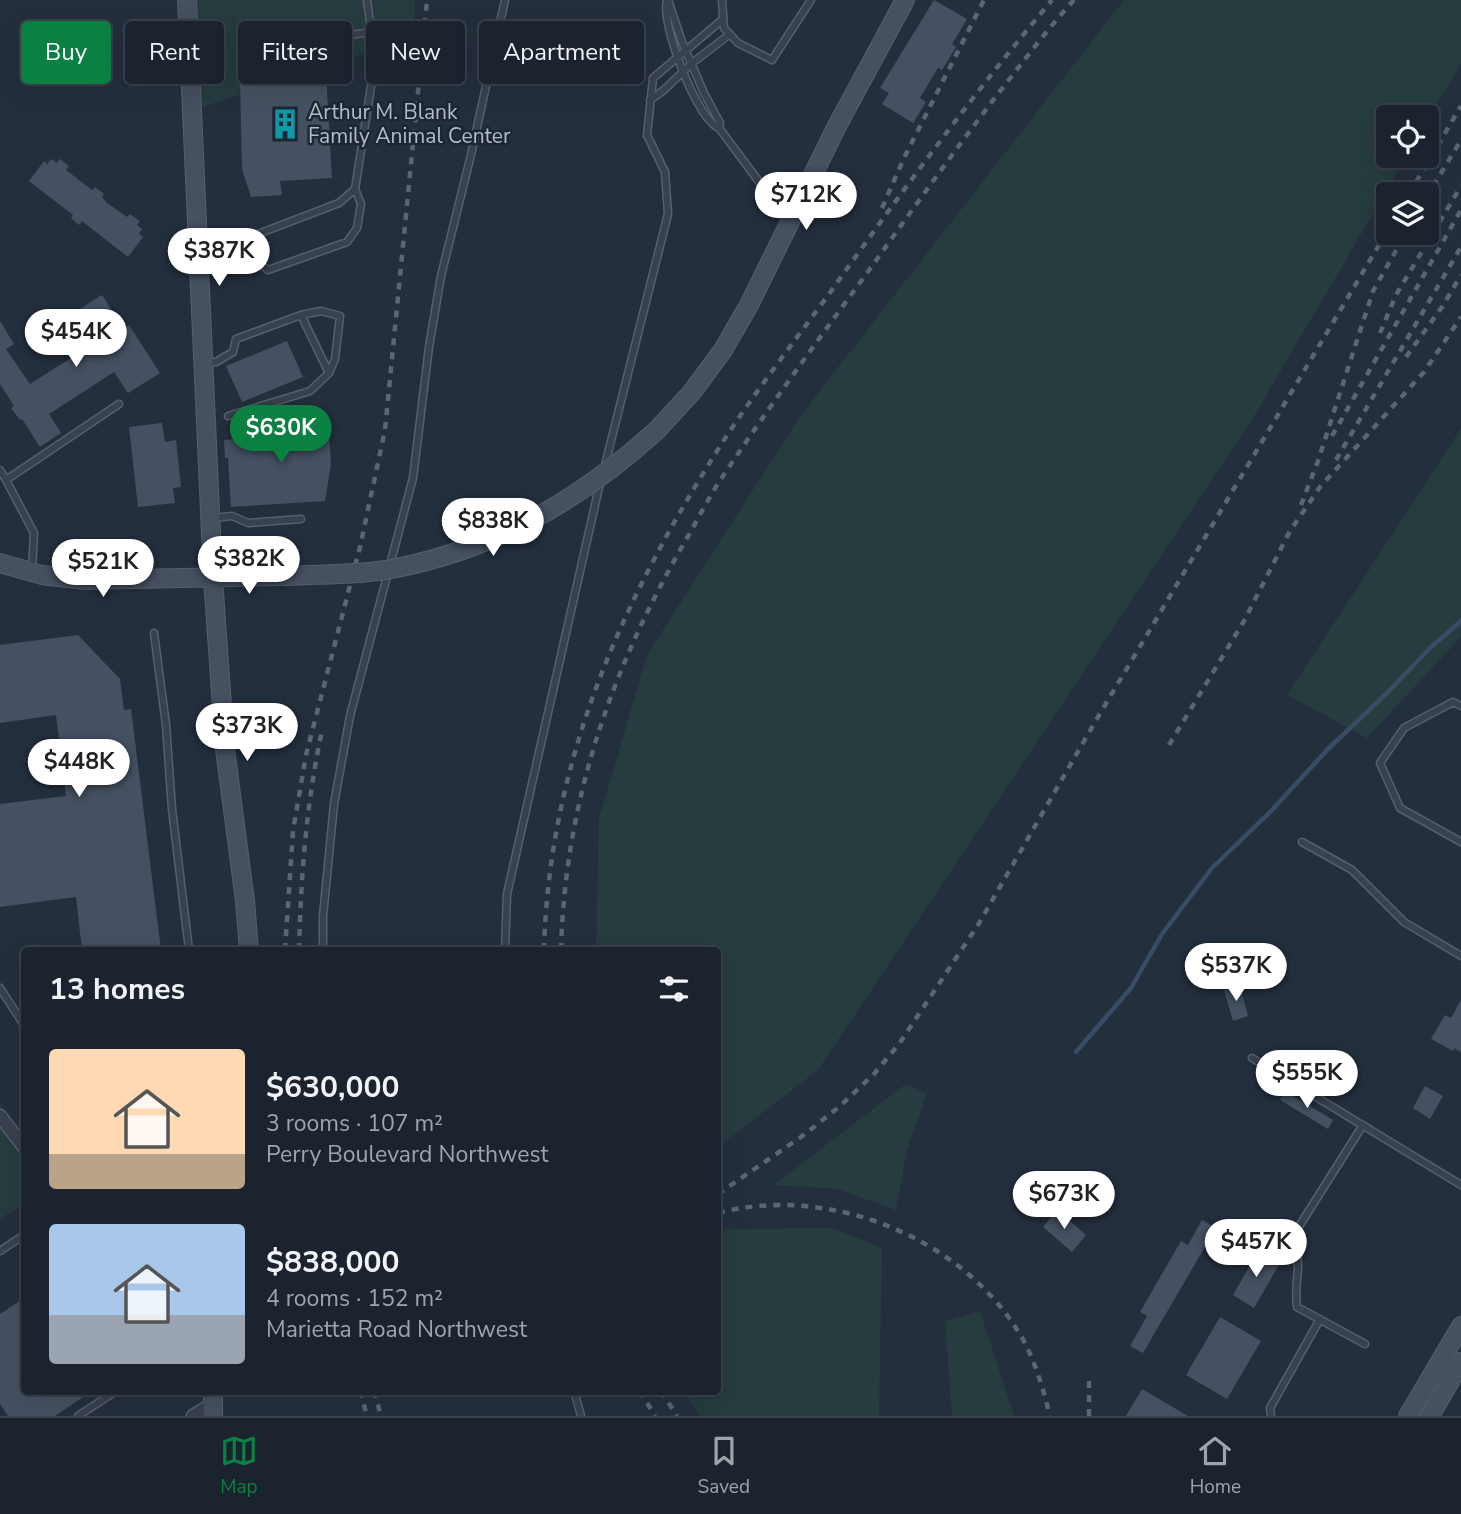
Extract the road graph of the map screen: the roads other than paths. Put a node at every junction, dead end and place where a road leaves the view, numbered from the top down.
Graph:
1 (187, 0) edge
2 (368, 0) edge
3 (505, 0) edge
4 (668, 0) edge
5 (722, 0) edge
6 (811, 0) edge
7 (905, 0) edge
8 (722, 20) junction
9 (371, 21) edge
10 (730, 34) junction
11 (685, 50) junction
12 (677, 56) junction
13 (691, 64) junction
14 (683, 71) junction
15 (371, 84) edge
16 (650, 100) junction
17 (719, 128) junction
18 (355, 189) junction
19 (795, 211) junction
20 (250, 237) junction
21 (198, 244) junction
22 (301, 315) junction
23 (203, 363) junction
24 (329, 373) junction
25 (119, 404) dead end
26 (228, 416) dead end
27 (0, 470) edge
28 (3, 478) edge
29 (210, 518) junction
30 (301, 519) dead end
31 (0, 563) edge
32 (32, 572) junction
33 (213, 578) junction
34 (154, 633) dead end
35 (1461, 706) edge
36 (1302, 842) dead end
37 (1461, 842) edge
38 (189, 947) edge
39 (249, 947) edge
40 (323, 947) edge
41 (505, 947) edge
42 (1461, 956) edge
43 (0, 988) edge
44 (21, 1020) edge
45 (1252, 1058) dead end
46 (0, 1116) edge
47 (1363, 1125) junction
48 (21, 1143) edge
49 (1461, 1185) edge
50 (21, 1237) edge
51 (0, 1251) edge
52 (1320, 1319) junction
53 (1461, 1326) edge
54 (1365, 1344) dead end
55 (1461, 1362) edge
56 (110, 1395) edge
57 (575, 1395) edge
58 (212, 1404) edge
59 (78, 1416) edge
60 (193, 1416) edge
61 (581, 1416) edge
62 (1271, 1416) edge
63 (1408, 1416) edge
64 (1430, 1416) edge

1 - 21 street
2 - 9 lane
3 - 40 lane
4 - 11 lane
4 - 12 lane
5 - 8 lane
6 - 10 lane
7 - 19 street
8 - 10 lane
8 - 11 lane
10 - 13 lane
11 - 12 lane
11 - 13 lane
12 - 14 lane
12 - 16 lane
13 - 14 lane
13 - 17 lane
14 - 16 lane
14 - 17 lane
15 - 18 lane
16 - 41 lane
17 - 19 lane
18 - 20 lane
18 - 20 lane
19 - 33 street, bridge
20 - 21 lane
21 - 23 street
22 - 23 lane
22 - 24 lane
22 - 24 lane
23 - 29 street
24 - 26 lane
25 - 28 lane
27 - 28 lane
28 - 32 lane
29 - 30 lane
29 - 33 street
31 - 32 street
32 - 33 street
33 - 39 street
34 - 38 lane
35 - 37 lane
36 - 42 lane
43 - 44 lane
45 - 47 lane
46 - 48 street
47 - 49 lane
47 - 52 lane
50 - 51 lane
52 - 54 lane
52 - 62 lane
53 - 63 street
55 - 64 street
56 - 59 lane
57 - 61 lane
58 - 60 street

